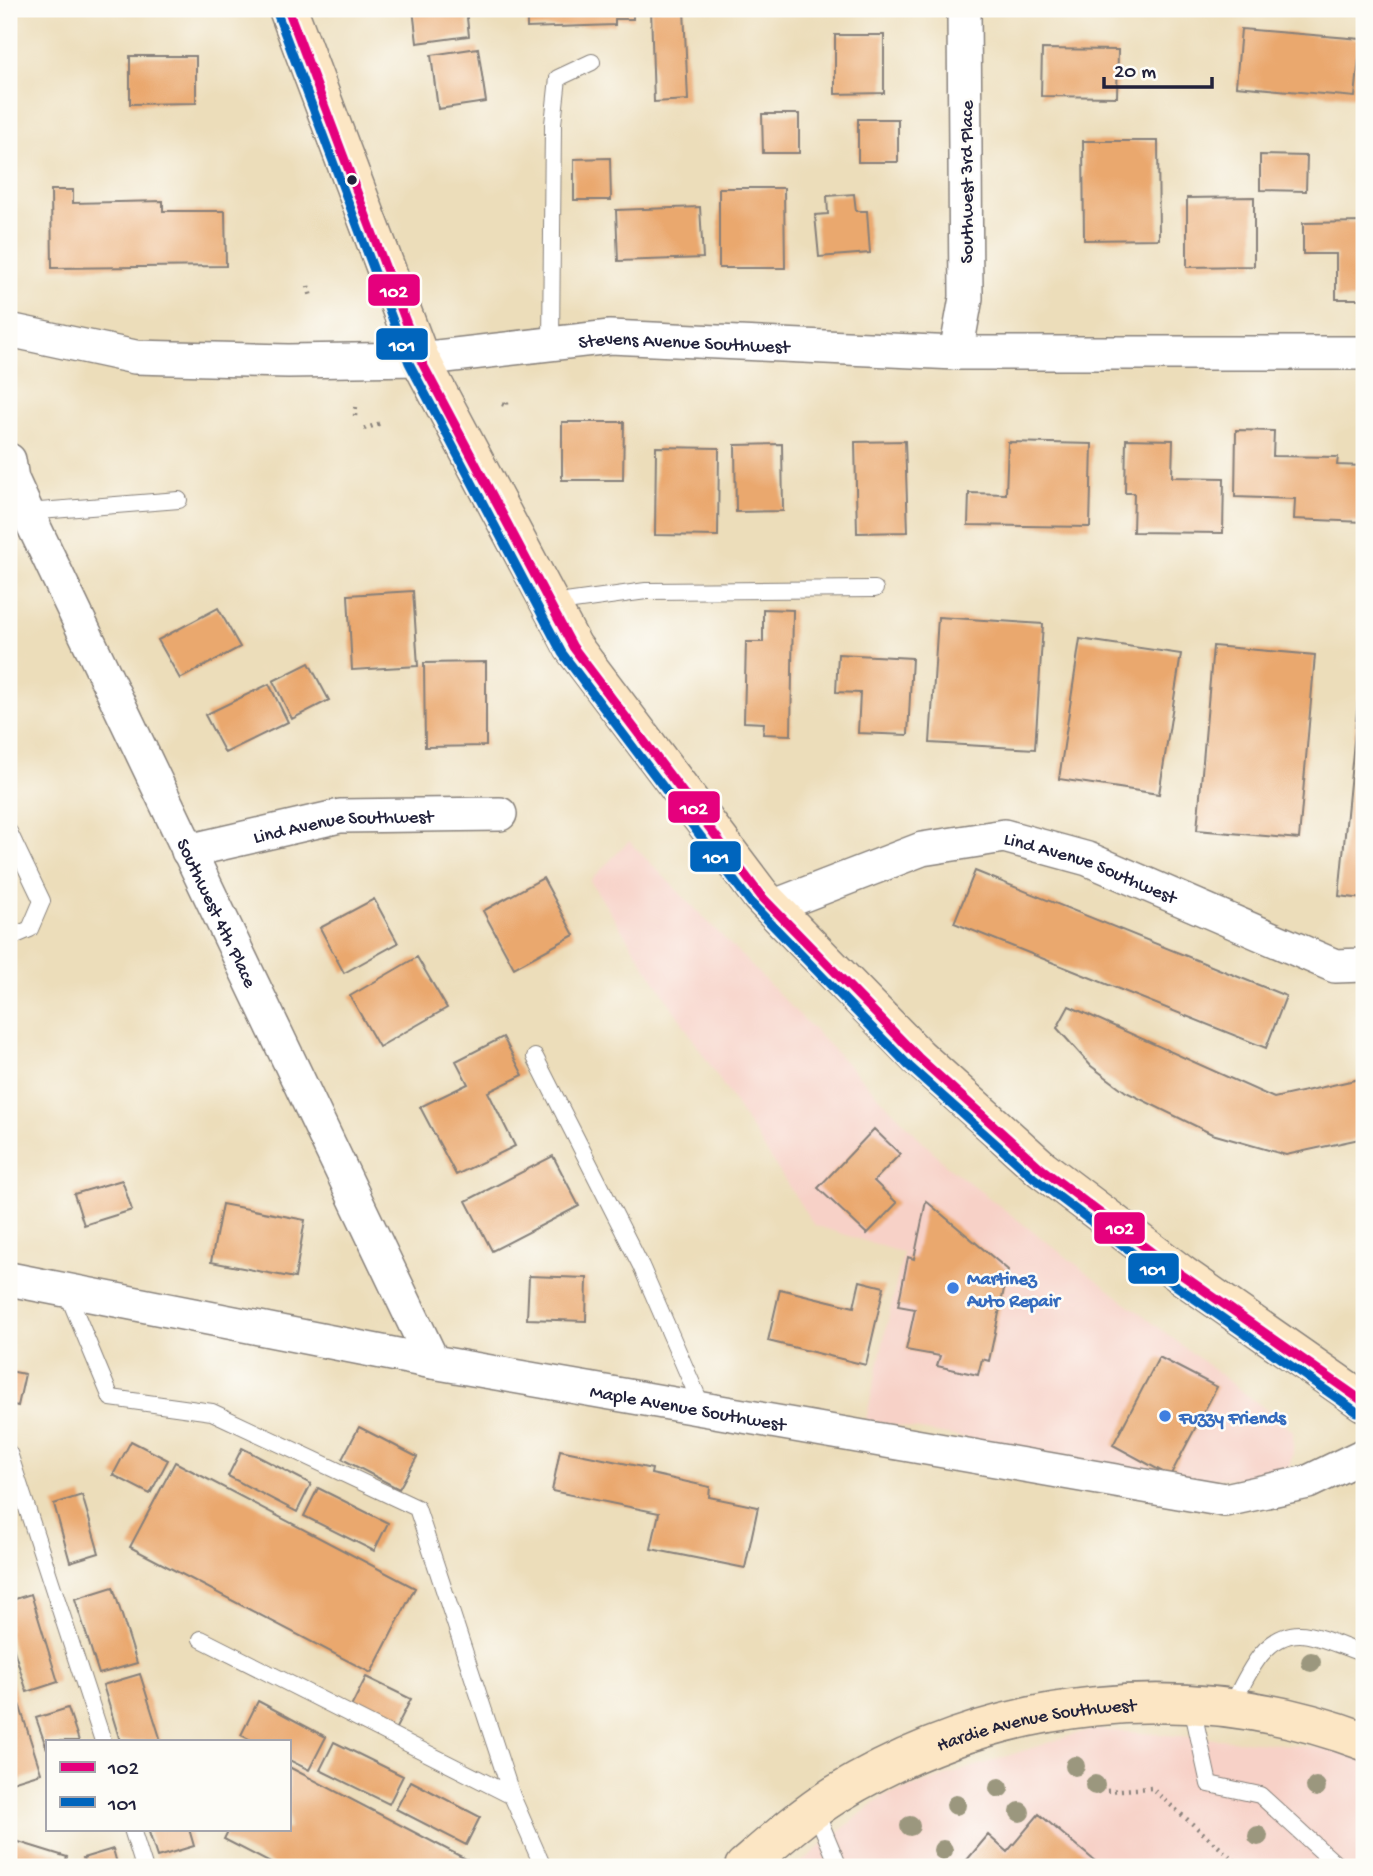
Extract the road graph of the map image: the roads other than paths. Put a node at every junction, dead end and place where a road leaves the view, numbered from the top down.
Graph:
1 (288, 9) edge
2 (964, 9) edge
3 (592, 62) dead end
4 (9, 330) edge
5 (551, 344) junction
6 (1364, 353) edge
7 (956, 354) junction
8 (420, 359) junction
9 (9, 460) edge
10 (179, 500) dead end
11 (18, 517) edge
12 (875, 589) dead end
13 (549, 604) junction
14 (500, 814) dead end
15 (9, 832) edge
16 (188, 851) junction
17 (772, 907) junction
18 (9, 938) edge
19 (1364, 965) edge
20 (535, 1057) dead end
21 (9, 1279) edge
22 (65, 1290) junction
23 (433, 1362) junction
24 (1364, 1402) edge
25 (703, 1409) junction
26 (9, 1453) edge
27 (1364, 1455) edge
28 (201, 1639) dead end
29 (1364, 1654) edge
30 (1191, 1704) junction
31 (1231, 1707) junction
32 (103, 1740) edge
33 (1364, 1741) edge
34 (512, 1796) junction
35 (815, 1810) junction
36 (132, 1830) edge
37 (144, 1867) edge
38 (542, 1867) edge
39 (744, 1867) edge
40 (839, 1867) edge
41 (1339, 1867) edge

1 - 8 main road
2 - 7 street, Southwest 3rd Place
3 - 5 lane
4 - 8 street, Stevens Avenue Southwest
5 - 7 street, Stevens Avenue Southwest
5 - 8 street, Stevens Avenue Southwest
6 - 7 street, Stevens Avenue Southwest
8 - 13 main road
9 - 11 street, Southwest 4th Place
10 - 11 lane
11 - 16 street, Southwest 4th Place
12 - 13 lane
13 - 17 main road
14 - 16 street, Lind Avenue Southwest
15 - 18 lane
16 - 23 street, Southwest 4th Place
17 - 19 street, Lind Avenue Southwest
17 - 24 main road
20 - 25 lane
21 - 22 street, Maple Avenue Southwest
22 - 23 street, Maple Avenue Southwest
22 - 34 lane
23 - 25 street, Maple Avenue Southwest
25 - 27 street, Maple Avenue Southwest
26 - 32 lane
28 - 34 lane
29 - 31 lane
30 - 31 main road, Hardie Avenue Southwest
30 - 35 main road, Hardie Avenue Southwest
30 - 41 lane
31 - 33 main road, Hardie Avenue Southwest
34 - 38 lane
35 - 39 main road, Hardie Avenue Southwest
35 - 40 lane
36 - 37 lane

